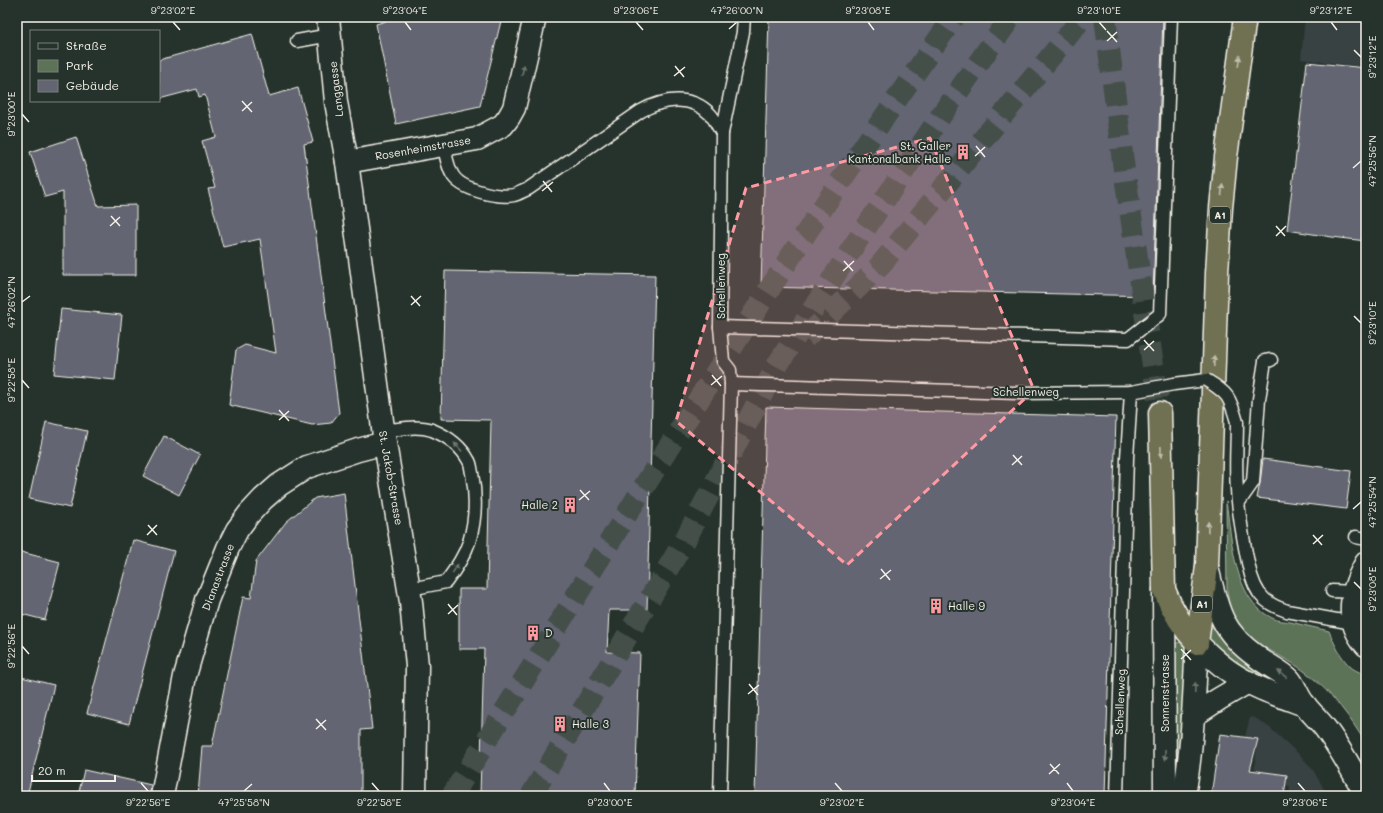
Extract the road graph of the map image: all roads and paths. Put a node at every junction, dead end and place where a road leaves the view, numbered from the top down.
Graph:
1 (535, 17) edge
2 (744, 17) edge
3 (1171, 17) edge
4 (1245, 17) edge
5 (329, 26) edge
6 (297, 42) dead end
7 (722, 133) junction
8 (443, 144) junction
9 (347, 162) junction
10 (720, 327) junction
11 (1271, 360) dead end
12 (731, 384) junction
13 (1131, 392) junction
14 (1160, 413) tunnel mouth
15 (384, 437) junction
16 (1239, 502) junction
17 (1366, 563) edge
18 (1207, 566) junction
19 (410, 589) junction
20 (1164, 590) junction
21 (1332, 590) dead end
22 (1354, 592) junction
23 (1353, 623) junction
24 (1197, 643) junction
25 (1366, 645) edge
26 (1248, 682) junction
27 (1305, 705) junction
28 (1193, 716) junction
29 (1366, 795) edge
30 (162, 796) edge
31 (415, 796) edge
32 (720, 796) edge
33 (1117, 796) edge
34 (1165, 796) edge
35 (1184, 796) edge

8 -> 1 main road, Rosenheimstrasse
2 - 7 lane, Schellenweg
3 - 10 lane
18 -> 4 highway, A1
5 - 6 lane
5 - 9 main road, Langgasse
7 - 8 lane
7 - 10 lane, Schellenweg
8 - 9 main road, Rosenheimstrasse
9 - 15 main road, St. Jakob-Strasse
10 - 12 lane, Schellenweg
11 - 16 lane
12 - 13 lane, Schellenweg
12 - 32 lane
13 - 16 lane, Schellenweg, bridge
13 - 33 lane, Schellenweg
14 -> 20 highway, A1
15 - 19 main road, St. Jakob-Strasse
19 -> 15 lane
15 - 30 main road, Dianastrasse
16 - 23 lane, Schellenweg
17 - 22 main road
18 - 24 highway, A1
27 -> 18 main road
19 - 31 main road, St. Jakob-Strasse
20 - 24 highway, A1
20 -> 34 main road, Sonnenstrasse
21 - 22 lane
22 - 23 main road
23 - 25 main road
24 - 26 main road
28 -> 24 main road
26 - 27 main road
26 - 28 main road
27 - 29 main road
28 - 35 main road

